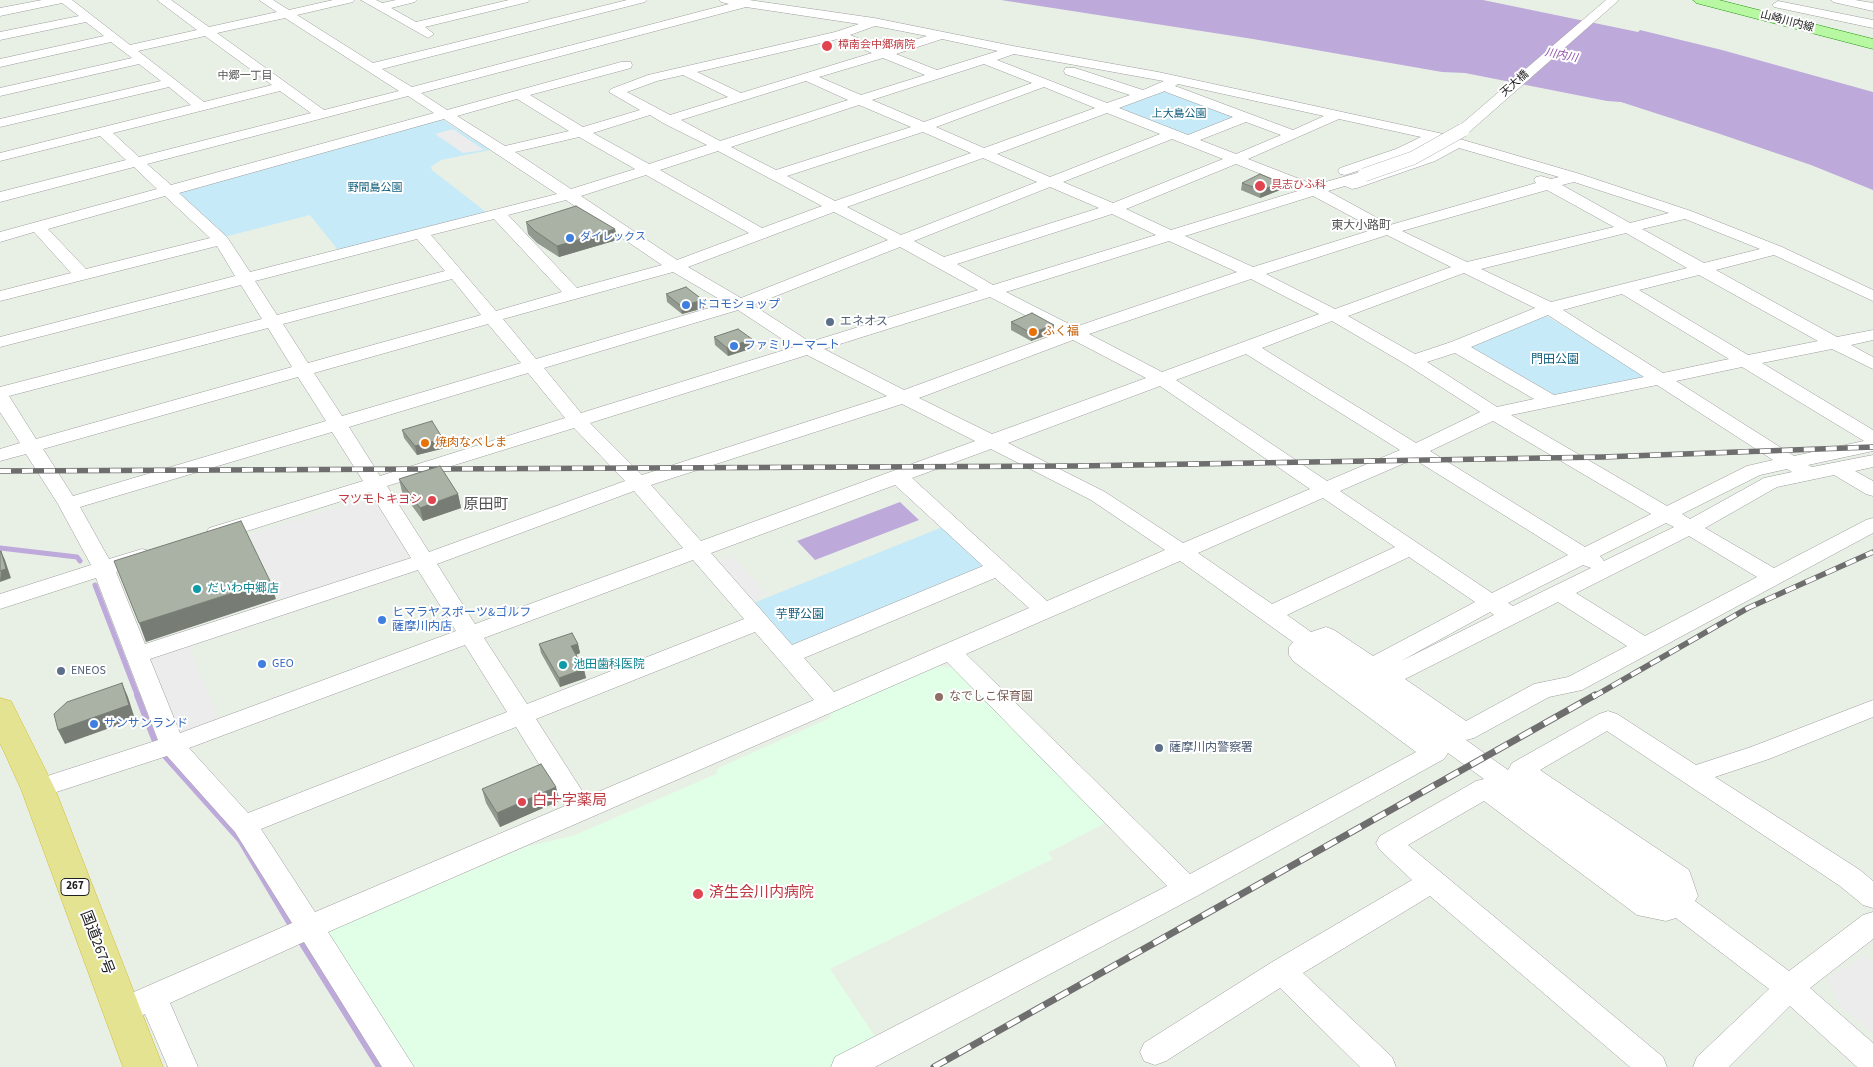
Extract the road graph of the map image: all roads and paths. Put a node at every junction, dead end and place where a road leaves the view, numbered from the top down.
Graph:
1 (60, 0) edge
2 (65, 0) edge
3 (163, 0) edge
4 (265, 0) edge
5 (348, 0) edge
6 (367, 0) edge
7 (412, 0) edge
8 (524, 0) edge
9 (641, 0) edge
10 (725, 0) edge
11 (1613, 0) edge
12 (1837, 0) edge
13 (1708, 1) edge
14 (746, 3) junction
15 (1867, 4) edge
16 (1778, 5) dead end
17 (381, 7) junction
18 (0, 12) edge
19 (286, 14) junction
20 (88, 18) junction
21 (874, 22) junction
22 (1873, 24) edge
23 (416, 26) junction
24 (207, 31) junction
25 (839, 35) junction
26 (943, 35) junction
27 (0, 36) edge
28 (113, 38) junction
29 (588, 44) junction
30 (1873, 44) edge
31 (449, 47) junction
32 (128, 49) junction
33 (1013, 50) junction
34 (1030, 52) junction
35 (885, 54) junction
36 (984, 59) junction
37 (140, 60) junction
38 (0, 63) edge
39 (626, 65) junction
40 (374, 67) junction
41 (683, 70) junction
42 (937, 75) junction
43 (807, 77) junction
44 (653, 78) junction
45 (171, 82) junction
46 (1043, 83) junction
47 (1170, 83) junction
48 (283, 86) junction
49 (0, 92) edge
50 (409, 92) junction
51 (1142, 94) junction
52 (520, 95) junction
53 (740, 98) junction
54 (862, 100) junction
55 (202, 106) junction
56 (1105, 108) junction
57 (650, 110) junction
58 (321, 114) junction
59 (1338, 114) junction
60 (446, 115) junction
61 (1245, 117) junction
62 (668, 120) junction
63 (0, 123) edge
64 (924, 127) junction
65 (104, 131) junction
66 (581, 132) junction
67 (1172, 134) junction
68 (1294, 135) junction
69 (1434, 136) junction
70 (1461, 136) junction
71 (1187, 140) junction
72 (719, 145) junction
73 (503, 151) junction
74 (1491, 152) junction
75 (986, 153) junction
76 (0, 157) edge
77 (1234, 158) junction
78 (134, 162) junction
79 (647, 170) junction
80 (775, 175) junction
81 (1575, 177) junction
82 (1049, 181) junction
83 (1547, 184) junction
84 (1313, 190) junction
85 (168, 191) junction
86 (569, 195) junction
87 (0, 197) edge
88 (835, 206) junction
89 (1114, 209) junction
90 (497, 213) junction
91 (1686, 214) junction
92 (38, 227) junction
93 (1629, 229) junction
94 (1388, 230) junction
95 (420, 233) junction
96 (762, 234) junction
97 (1170, 234) junction
98 (0, 237) edge
99 (221, 240) junction
100 (899, 241) junction
101 (1776, 250) junction
102 (943, 262) junction
103 (676, 266) junction
104 (1466, 266) junction
105 (1702, 269) junction
106 (456, 273) junction
107 (1252, 273) junction
108 (83, 276) junction
109 (244, 278) junction
110 (1625, 289) junction
111 (991, 291) junction
112 (574, 294) junction
113 (0, 296) edge
114 (1873, 296) edge
115 (740, 304) junction
116 (1549, 308) junction
117 (1332, 314) junction
118 (492, 317) junction
119 (273, 321) junction
120 (1076, 333) junction
121 (1873, 335) edge
122 (0, 342) edge
123 (1834, 342) junction
124 (1457, 346) junction
125 (1248, 347) junction
126 (808, 348) junction
127 (1413, 361) junction
128 (1746, 361) junction
129 (1873, 364) edge
130 (533, 366) junction
131 (303, 370) junction
132 (1162, 378) junction
133 (1660, 378) junction
134 (0, 395) edge
135 (903, 397) junction
136 (1551, 401) junction
137 (1494, 413) junction
138 (577, 420) junction
139 (336, 423) junction
140 (1873, 438) edge
141 (991, 442) junction
142 (32, 446) junction
143 (1873, 446) edge
144 (1415, 451) junction
145 (0, 455) edge
146 (1873, 461) edge
147 (1789, 462) junction
148 (1837, 468) junction
149 (1809, 474) junction
150 (897, 476) junction
151 (374, 483) junction
152 (638, 483) junction
153 (1324, 489) junction
154 (1873, 490) edge
155 (68, 504) junction
156 (1666, 514) junction
157 (1873, 524) edge
158 (1689, 528) junction
159 (197, 539) edge
160 (1411, 548) junction
161 (697, 550) junction
162 (160, 551) edge
163 (1181, 551) junction
164 (1584, 556) junction
165 (424, 560) junction
166 (998, 568) junction
167 (104, 569) junction
168 (1605, 569) junction
169 (1774, 577) junction
170 (1558, 592) junction
171 (0, 602) edge
172 (1492, 602) junction
173 (1044, 610) junction
174 (1270, 614) junction
175 (1511, 616) junction
176 (760, 622) junction
177 (470, 633) junction
178 (1309, 642) junction
179 (1644, 646) junction
180 (950, 651) junction
181 (136, 655) junction
182 (789, 655) junction
183 (1380, 672) junction
184 (830, 703) junction
185 (1873, 708) edge
186 (0, 709) edge
187 (522, 716) junction
188 (165, 747) junction
189 (1693, 775) junction
190 (38, 789) junction
191 (581, 810) junction
192 (244, 825) junction
193 (1432, 882) junction
194 (1187, 888) junction
195 (1873, 896) edge
196 (1677, 903) junction
197 (1873, 923) edge
198 (301, 931) junction
199 (1282, 971) junction
200 (1789, 988) junction
201 (138, 1005) junction
202 (1155, 1052) dead end
203 (1873, 1062) edge
204 (143, 1067) edge
205 (183, 1067) edge
206 (399, 1067) edge
207 (846, 1067) edge
208 (1381, 1067) edge
209 (1652, 1067) edge
210 (1708, 1067) edge

1 - 18 street
2 - 20 street
3 - 24 street
4 - 19 street
5 - 19 street
6 - 17 street
7 - 17 street
8 - 23 street
9 - 31 street
10 - 14 street
11 - 70 street, 天大橋
12 - 15 street
13 - 30 main road, 山崎川内線
14 - 21 street
14 - 29 street
16 - 22 street
17 - 23 street
19 - 24 street
19 - 40 street
20 - 27 street
20 - 28 street
21 - 25 street
21 - 26 street
23 - 31 street
24 - 32 street
24 - 48 street
25 - 35 street
25 - 41 street
26 - 33 street
26 - 35 street
28 - 32 street
28 - 38 street
29 - 39 street
29 - 50 street
31 - 40 street
32 - 37 street
33 - 34 street
33 - 36 street
34 - 47 street
34 - 51 street
35 - 42 street
35 - 43 street
36 - 42 street
36 - 46 street
37 - 45 street
37 - 49 street
39 - 44 street
39 - 52 street
40 - 50 street
41 - 44 street
41 - 53 street
42 - 54 street
43 - 53 street
43 - 54 street
44 - 57 street
45 - 55 street
45 - 63 street
46 - 56 street
46 - 64 street
47 - 51 street
47 - 59 street
47 - 61 street
48 - 55 street
48 - 58 street
50 - 58 street
50 - 60 street
51 - 56 street
52 - 60 street
52 - 66 street
53 - 62 street
54 - 64 street
54 - 72 street
55 - 65 street
56 - 67 street
56 - 75 street
57 - 62 street
57 - 66 street
58 - 78 street
59 - 68 street
59 - 69 street
60 - 73 street
60 - 85 street
61 - 68 street
61 - 71 street
62 - 72 street
64 - 75 street
64 - 80 street
65 - 76 street
65 - 78 street
66 - 73 street
66 - 79 street
67 - 71 street
67 - 82 street
68 - 77 street
69 - 70 street
69 - 84 street
70 - 74 street
70 - 84 street, bridge
70 - 84 street
71 - 77 street
72 - 79 street
72 - 80 street
73 - 86 street
74 - 81 street
74 - 83 street
75 - 82 street
75 - 88 street
77 - 84 street
77 - 89 street
78 - 85 street
78 - 87 street
79 - 86 street
79 - 96 street
80 - 88 street
81 - 83 street
81 - 91 street
82 - 89 street
82 - 100 street
83 - 93 street
83 - 94 street
84 - 94 street
84 - 97 street
85 - 92 street
85 - 99 street
86 - 90 street
86 - 103 street
88 - 96 street
88 - 100 street
89 - 97 street
89 - 102 street
90 - 95 street
90 - 112 street
91 - 93 street
91 - 101 street
92 - 98 street
92 - 108 street
93 - 104 street
93 - 105 street
94 - 104 street
94 - 107 street
95 - 106 street
95 - 109 street
96 - 103 street
97 - 107 street
97 - 111 street
99 - 108 street
99 - 109 street
100 - 102 street
100 - 115 street
101 - 105 street
101 - 114 street
102 - 111 street
103 - 112 street
103 - 115 street
104 - 116 street
104 - 117 street
105 - 110 street
105 - 123 street
106 - 118 street
106 - 119 street
107 - 117 street
107 - 120 street
108 - 113 street
109 - 119 street
109 - 122 street
110 - 116 street
110 - 128 street
111 - 120 street
111 - 126 street
112 - 118 street
115 - 126 street
115 - 130 street
116 - 124 street
116 - 133 street
117 - 125 street
117 - 127 street
118 - 130 street
118 - 131 street
119 - 131 street
119 - 134 street
120 - 132 street
120 - 135 street
121 - 123 street
123 - 128 street
123 - 129 street
124 - 127 street
124 - 136 street
125 - 132 street
125 - 144 street
126 - 135 street
126 - 138 street
127 - 137 street
128 - 133 street
128 - 140 street
130 - 138 street
130 - 139 street
131 - 139 street
131 - 142 street
132 - 141 street
132 - 153 street
133 - 136 street
133 - 147 street
134 - 142 street
135 - 141 street
135 - 152 street
136 - 137 street
137 - 144 street
137 - 156 street
138 - 151 street
138 - 152 street
139 - 151 street
139 - 155 street
141 - 150 street
141 - 163 street
142 - 145 street
142 - 155 street
143 - 147 street
144 - 153 street
144 - 164 street
146 - 148 street
147 - 149 street
147 - 156 street
148 - 149 street
148 - 154 street
149 - 158 street
150 - 161 street
150 - 166 street
151 - 159 street
151 - 165 street
152 - 161 street
152 - 165 street
153 - 160 street
153 - 163 street
155 - 167 street
156 - 158 street
156 - 164 street
157 - 169 street
158 - 168 street
158 - 169 street
160 - 172 street
160 - 174 street
161 - 176 street
161 - 177 street
162 - 167 street
163 - 173 street
163 - 174 street
164 - 168 street
164 - 172 street
165 - 177 street
165 - 181 street
166 - 173 street
166 - 182 street
167 - 171 street
167 - 181 street
168 - 170 street
169 - 179 street
170 - 175 street
170 - 179 street
172 - 175 street
172 - 183 street
173 - 180 street
174 - 178 street
175 - 183 street
176 - 182 street
176 - 187 street
177 - 187 street
177 - 188 street
178 - 183 street
178 - 194 street
178 - 196 street
179 - 183 street
180 - 184 street
180 - 194 street
181 - 188 street
182 - 184 street
184 - 191 street
185 - 189 street
186 - 190 highway, 国道267号 / 267
187 - 191 street
187 - 192 street
188 - 190 street
188 - 192 street
189 - 195 street
189 - 196 street
190 - 201 highway, 国道267号 / 267
191 - 198 street
192 - 198 street
193 - 196 street
193 - 199 street
193 - 209 street
194 - 207 street
196 - 200 street
197 - 200 street
198 - 201 street
198 - 206 street
199 - 202 street
199 - 208 street
200 - 203 street
200 - 210 street
201 - 204 highway, 国道267号 / 267
201 - 205 street

